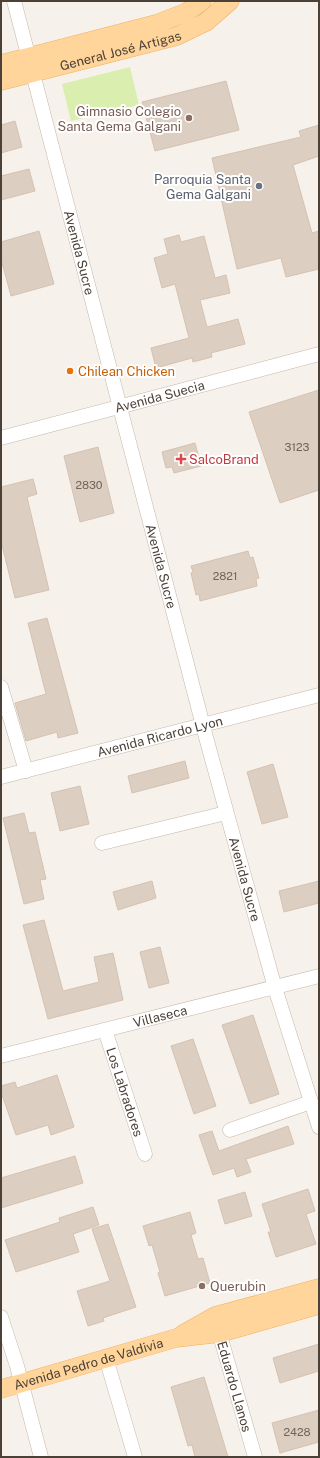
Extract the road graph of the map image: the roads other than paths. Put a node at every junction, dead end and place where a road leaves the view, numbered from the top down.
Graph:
1 (14, 1) edge
2 (202, 1) edge
3 (230, 1) edge
4 (1, 64) edge
5 (31, 65) junction
6 (1, 81) edge
7 (319, 354) edge
8 (121, 407) junction
9 (1, 438) edge
10 (1, 687) edge
11 (319, 695) edge
12 (203, 725) junction
13 (26, 771) junction
14 (1, 777) edge
15 (226, 813) junction
16 (102, 843) dead end
17 (319, 976) edge
18 (275, 988) junction
19 (105, 1030) junction
20 (1, 1056) edge
21 (311, 1102) junction
22 (319, 1127) edge
23 (230, 1130) dead end
24 (145, 1154) dead end
25 (319, 1288) edge
26 (319, 1306) edge
27 (215, 1316) junction
28 (1, 1317) edge
29 (220, 1333) junction
30 (176, 1338) junction
31 (106, 1358) junction
32 (21, 1383) junction
33 (1, 1389) edge
34 (41, 1457) edge
35 (135, 1457) edge
36 (255, 1457) edge

1 - 5 street, Avenida Sucre
2 - 5 main road, General José Artigas
3 - 5 main road, General José Artigas
4 - 5 main road, General José Artigas
5 - 6 main road, General José Artigas
5 - 8 street, Avenida Sucre
7 - 8 street, Avenida Suecia
8 - 9 street, Avenida Suecia
8 - 12 street, Avenida Sucre
10 - 13 street
11 - 12 street, Avenida Ricardo Lyon
12 - 13 street, Avenida Ricardo Lyon
12 - 15 street, Avenida Sucre
13 - 14 street, Avenida Ricardo Lyon
15 - 16 street
15 - 18 street, Avenida Sucre
17 - 18 street, Villaseca
18 - 19 street, Villaseca
18 - 21 street, Avenida Sucre
19 - 20 street, Villaseca
19 - 24 street, Los Labradores
21 - 22 street, Avenida Sucre
21 - 23 street
25 - 27 main road, Avenida Pedro de Valdivia
26 - 29 main road, Avenida Pedro de Valdivia
27 - 29 street, Eduardo Llanos
27 - 30 main road, Avenida Pedro de Valdivia
28 - 32 street
29 - 30 main road, Avenida Pedro de Valdivia
29 - 36 street, Eduardo Llanos
30 - 31 main road, Avenida Pedro de Valdivia
31 - 32 main road, Avenida Pedro de Valdivia
31 - 35 street
32 - 33 main road, Avenida Pedro de Valdivia
32 - 34 street

